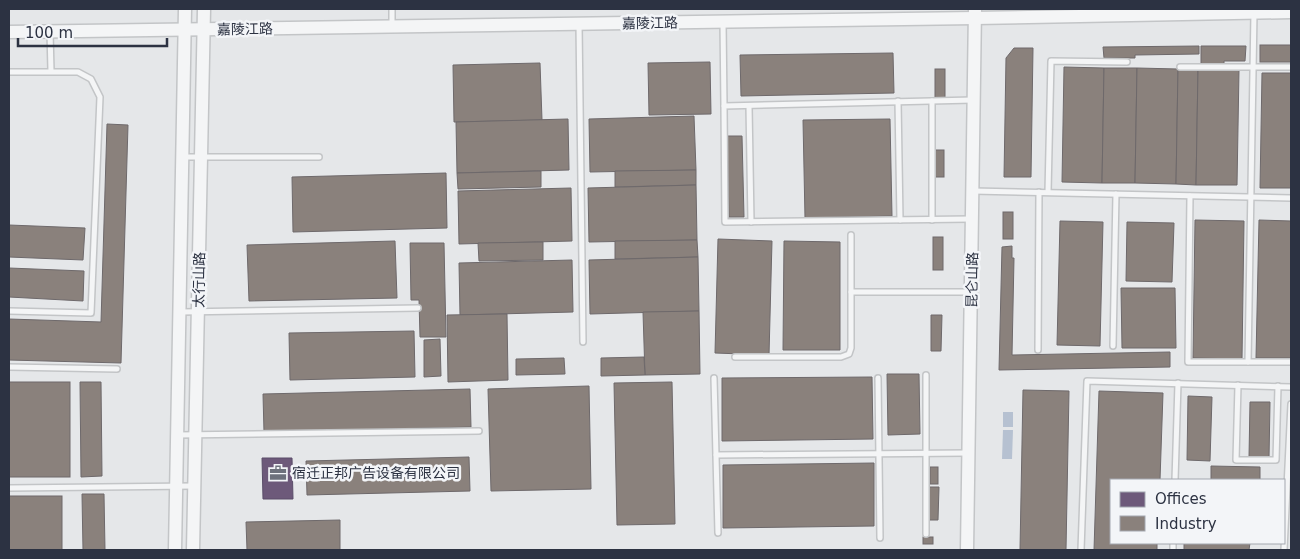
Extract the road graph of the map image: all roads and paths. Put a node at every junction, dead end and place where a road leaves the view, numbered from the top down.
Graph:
1 (185, 9) edge
2 (204, 9) edge
3 (392, 9) edge
4 (1254, 12) junction
5 (1291, 12) edge
6 (975, 14) edge
7 (723, 22) junction
8 (580, 24) junction
9 (392, 27) junction
10 (204, 29) junction
11 (184, 30) junction
12 (50, 31) junction
13 (9, 32) edge
14 (1127, 62) dead end
15 (1180, 66) dead end
16 (1253, 67) junction
17 (1291, 67) edge
18 (51, 71) junction
19 (9, 72) edge
20 (974, 100) junction
21 (898, 101) junction
22 (932, 101) junction
23 (724, 106) junction
24 (749, 106) junction
25 (182, 157) junction
26 (202, 157) junction
27 (319, 157) dead end
28 (973, 191) junction
29 (1039, 192) junction
30 (1048, 192) junction
31 (1116, 194) junction
32 (1190, 196) junction
33 (1251, 197) junction
34 (1291, 198) edge
35 (972, 219) junction
36 (900, 220) junction
37 (932, 220) junction
38 (751, 222) junction
39 (851, 235) dead end
40 (851, 292) junction
41 (972, 292) junction
42 (418, 308) dead end
43 (9, 311) edge
44 (179, 312) junction
45 (198, 312) junction
46 (583, 342) dead end
47 (1113, 346) dead end
48 (1038, 350) dead end
49 (735, 357) dead end
50 (1248, 362) junction
51 (1291, 362) edge
52 (9, 367) edge
53 (117, 369) dead end
54 (926, 375) dead end
55 (714, 378) dead end
56 (878, 378) dead end
57 (1178, 383) junction
58 (1238, 385) junction
59 (1278, 386) junction
60 (1291, 386) edge
61 (1291, 404) edge
62 (479, 431) dead end
63 (177, 435) junction
64 (195, 435) junction
65 (927, 453) junction
66 (969, 453) junction
67 (879, 454) junction
68 (716, 455) junction
69 (1175, 479) edge
70 (176, 486) junction
71 (194, 486) junction
72 (9, 488) edge
73 (1285, 529) edge
74 (718, 533) dead end
75 (926, 534) dead end
76 (880, 538) dead end
77 (175, 550) edge
78 (193, 550) edge
79 (967, 550) edge
80 (1081, 550) edge

1 - 11 street, 太行山路
2 - 10 street, 太行山路
3 - 9 lane
4 - 5 street, 嘉陵江路
4 - 6 street, 嘉陵江路
4 - 16 lane
6 - 7 street, 嘉陵江路
6 - 20 street, 昆仑山路
7 - 8 street, 嘉陵江路
7 - 23 lane
8 - 9 street, 嘉陵江路
8 - 46 lane
9 - 10 street, 嘉陵江路
10 - 11 street, 嘉陵江路
10 - 26 street, 太行山路
11 - 12 street, 嘉陵江路
11 - 25 street, 太行山路
12 - 13 street, 嘉陵江路
12 - 18 lane
14 - 30 lane
15 - 16 lane
16 - 17 lane
16 - 33 lane
18 - 19 lane
18 - 43 lane
20 - 22 lane
20 - 28 street, 昆仑山路
21 - 22 lane
21 - 24 lane
21 - 36 lane
22 - 37 lane
23 - 24 lane
23 - 38 lane
24 - 38 lane
25 - 26 lane
25 - 44 street, 太行山路
26 - 27 lane
26 - 45 street, 太行山路
28 - 29 lane
28 - 35 street, 昆仑山路
29 - 30 lane
29 - 48 lane
30 - 31 lane
31 - 32 lane
31 - 47 lane
32 - 33 lane
32 - 50 lane
33 - 34 lane
33 - 50 lane
35 - 37 lane
35 - 41 street, 昆仑山路
36 - 37 lane
36 - 38 lane
39 - 40 lane
40 - 41 lane
40 - 49 lane
41 - 66 street, 昆仑山路
42 - 45 lane
44 - 45 lane
44 - 63 street, 太行山路
45 - 64 street, 太行山路
50 - 51 lane
52 - 53 lane
54 - 65 lane
55 - 68 lane
56 - 67 lane
57 - 58 lane
57 - 69 lane
57 - 80 lane
58 - 59 lane
58 - 59 lane
59 - 60 lane
61 - 73 lane
62 - 64 lane
63 - 64 lane
63 - 70 street, 太行山路
64 - 71 street, 太行山路
65 - 66 lane
65 - 67 lane
65 - 75 lane
66 - 79 street, 昆仑山路
67 - 68 lane
67 - 76 lane
68 - 74 lane
70 - 71 lane
70 - 72 lane
70 - 77 street, 太行山路
71 - 78 street, 太行山路

